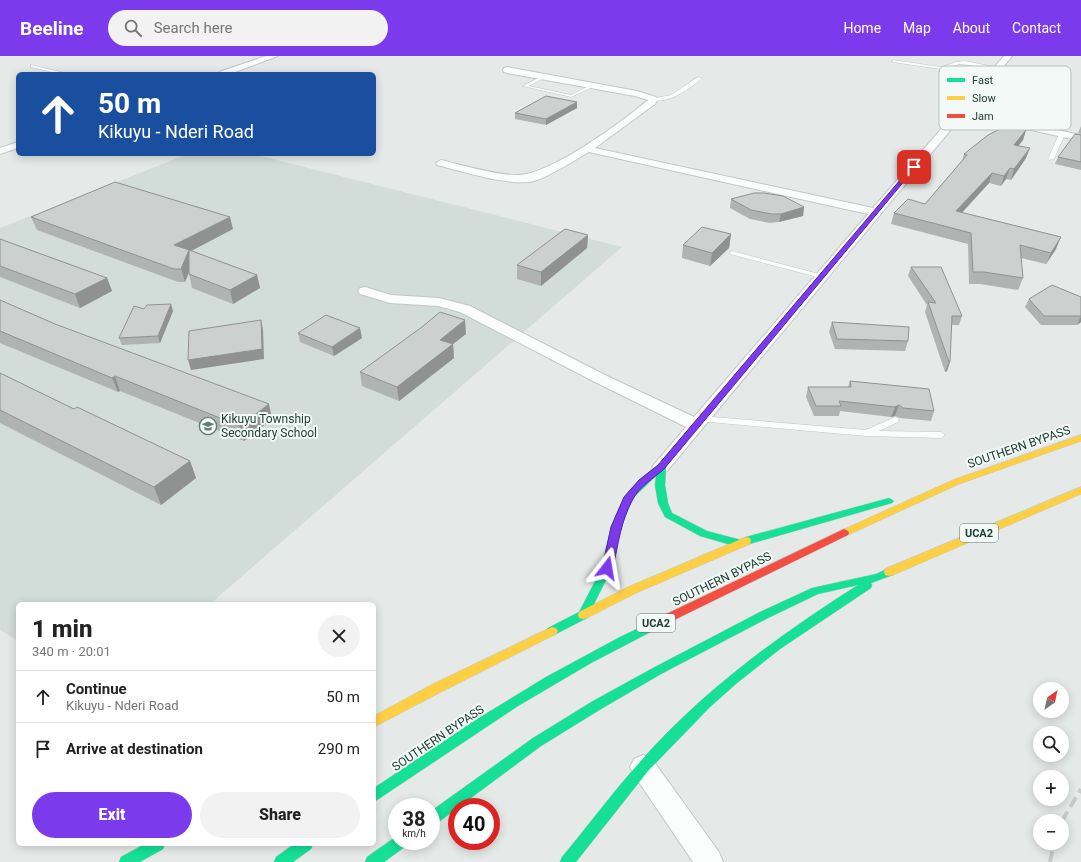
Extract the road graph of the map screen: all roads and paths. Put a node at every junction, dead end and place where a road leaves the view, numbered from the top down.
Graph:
1 (273, 56) edge
2 (1003, 59) edge
3 (893, 61) dead end
4 (32, 66) dead end
5 (951, 66) edge
6 (939, 68) edge
7 (507, 70) dead end
8 (57, 72) edge
9 (228, 72) edge
10 (542, 77) junction
11 (700, 78) dead end
12 (593, 86) junction
13 (653, 99) junction
14 (945, 130) edge
15 (1043, 130) edge
16 (1062, 134) junction
17 (1081, 138) edge
18 (0, 142) edge
19 (16, 146) edge
20 (587, 149) junction
21 (0, 152) edge
22 (1051, 159) dead end
23 (441, 163) dead end
24 (876, 212) junction
25 (732, 253) dead end
26 (821, 276) junction
27 (365, 291) dead end
28 (894, 420) dead end
29 (699, 422) junction
30 (866, 433) junction
31 (941, 435) dead end
32 (1081, 438) edge
33 (661, 467) junction
34 (956, 482) junction
35 (1081, 490) edge
36 (738, 543) junction
37 (878, 577) junction
38 (583, 616) junction
39 (376, 721) edge
40 (643, 767) junction
41 (376, 795) edge
42 (440, 812) edge
43 (154, 846) edge
44 (303, 846) edge
45 (389, 850) edge
46 (126, 862) edge
47 (281, 862) edge
48 (372, 862) edge
49 (567, 862) edge
50 (709, 862) edge

1 - 9 street
2 - 5 lane
3 - 6 lane
4 - 8 lane
7 - 10 street
10 - 12 street
10 - 12 lane
11 - 13 lane
12 - 13 street
13 - 20 street
14 - 24 street
15 - 16 street
16 - 17 street
16 - 22 lane
18 - 19 street
19 - 21 street
20 - 23 street
20 - 24 street
24 - 26 street
25 - 26 lane
26 - 29 street
27 - 29 street
28 - 30 lane
29 - 30 lane
29 - 33 street
30 - 31 lane
32 - 34 main road, SOUTHERN BYPASS / UCA2
33 - 36 main road
33 - 38 main road
34 - 36 main road
34 - 41 main road, SOUTHERN BYPASS / UCA2
35 - 37 main road, UCA2
36 - 38 main road
37 - 40 main road
37 - 42 main road, UCA2
38 - 39 main road
40 - 49 main road
40 - 50 street
43 - 46 main road
44 - 47 main road
45 - 48 main road

